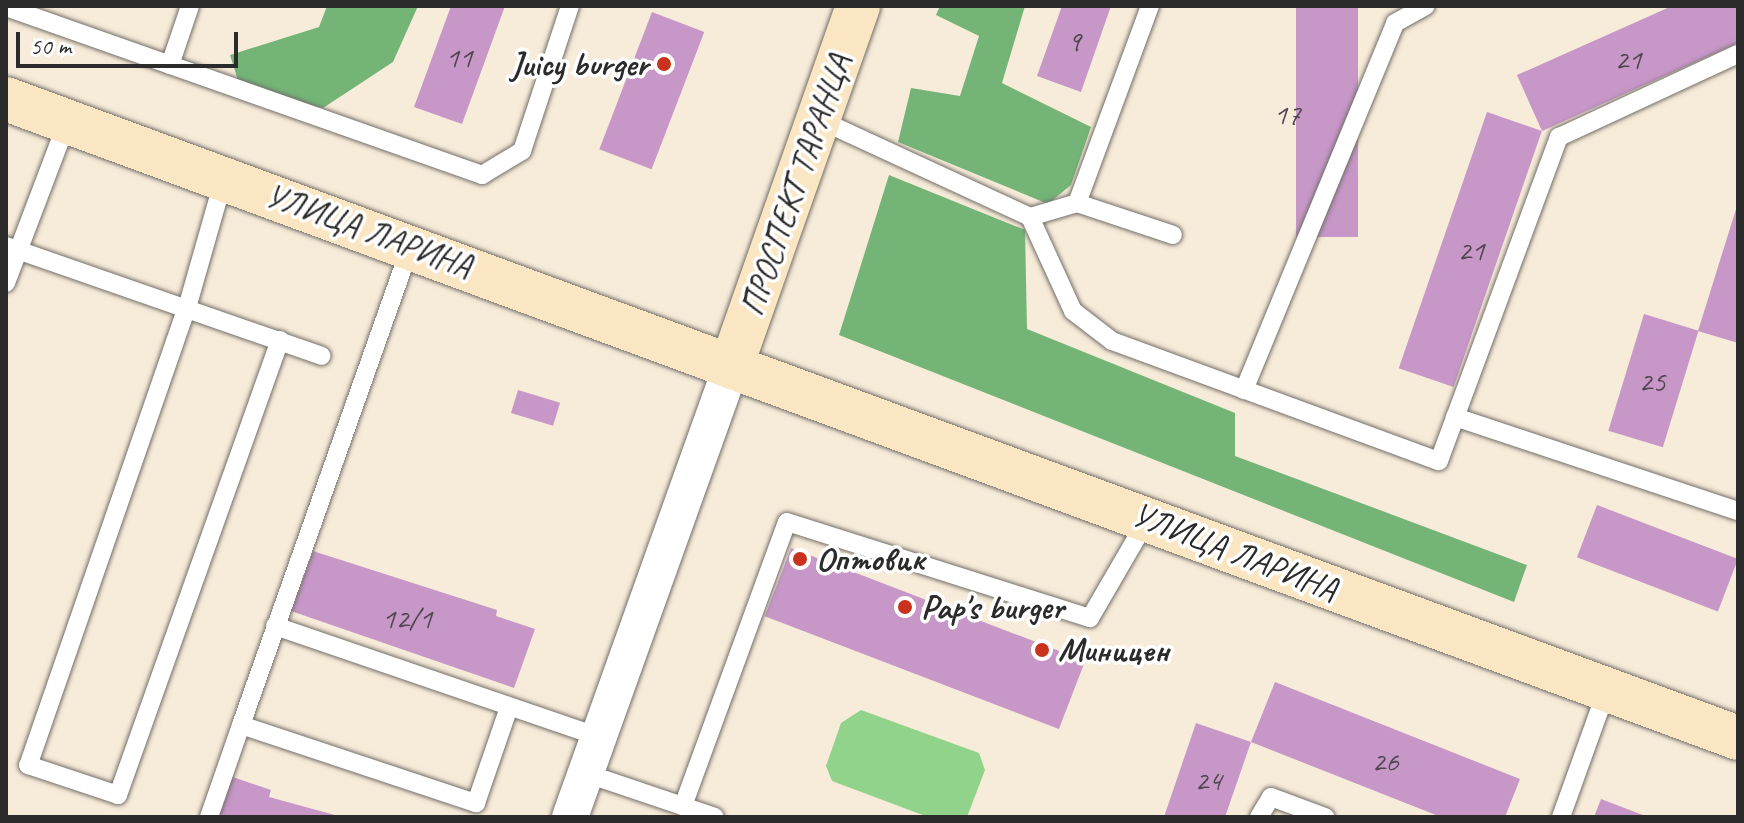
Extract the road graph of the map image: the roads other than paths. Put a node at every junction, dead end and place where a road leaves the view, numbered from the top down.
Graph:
1 (190, 6) edge
2 (570, 6) edge
3 (858, 6) edge
4 (1150, 6) edge
5 (1426, 6) edge
6 (6, 7) edge
7 (1738, 54) edge
8 (170, 65) junction
9 (6, 99) edge
10 (818, 119) junction
11 (67, 122) junction
12 (224, 178) junction
13 (1077, 203) junction
14 (1030, 217) junction
15 (1173, 235) dead end
16 (411, 245) junction
17 (12, 249) edge
18 (6, 283) edge
19 (188, 304) junction
20 (280, 340) junction
21 (321, 356) dead end
22 (732, 364) junction
23 (1244, 390) junction
24 (1455, 417) junction
25 (1738, 511) edge
26 (1149, 517) junction
27 (275, 626) junction
28 (1606, 692) junction
29 (509, 707) junction
30 (241, 725) junction
31 (597, 736) junction
32 (1738, 738) edge
33 (585, 773) junction
34 (683, 806) junction
35 (209, 817) edge
36 (570, 817) edge
37 (715, 817) edge
38 (1259, 817) edge
39 (1325, 817) edge
40 (1561, 817) edge

1 - 8 lane
2 - 8 lane
3 - 10 main road, ПРОСПЕКТ ТАРАНЦА
4 - 13 lane
5 - 23 lane
6 - 8 lane
7 - 24 lane
9 - 11 main road, УЛИЦА ЛАРИНА
10 - 14 lane
10 - 22 main road, ПРОСПЕКТ ТАРАНЦА
11 - 12 main road, УЛИЦА ЛАРИНА
11 - 17 lane
12 - 16 main road, УЛИЦА ЛАРИНА
12 - 19 lane
13 - 14 lane
13 - 15 lane
14 - 23 lane
16 - 22 main road, УЛИЦА ЛАРИНА
16 - 27 lane
17 - 18 lane
17 - 19 lane
19 - 20 lane
19 - 20 lane
20 - 21 lane
22 - 26 main road, УЛИЦА ЛАРИНА
22 - 31 street
23 - 24 lane
24 - 25 lane
26 - 28 main road, УЛИЦА ЛАРИНА
26 - 34 lane
27 - 29 lane
27 - 30 lane
28 - 32 main road, УЛИЦА ЛАРИНА
28 - 40 lane
29 - 30 lane
29 - 31 lane
30 - 35 lane
31 - 33 street
33 - 34 lane
33 - 36 street
34 - 37 lane
38 - 39 lane

